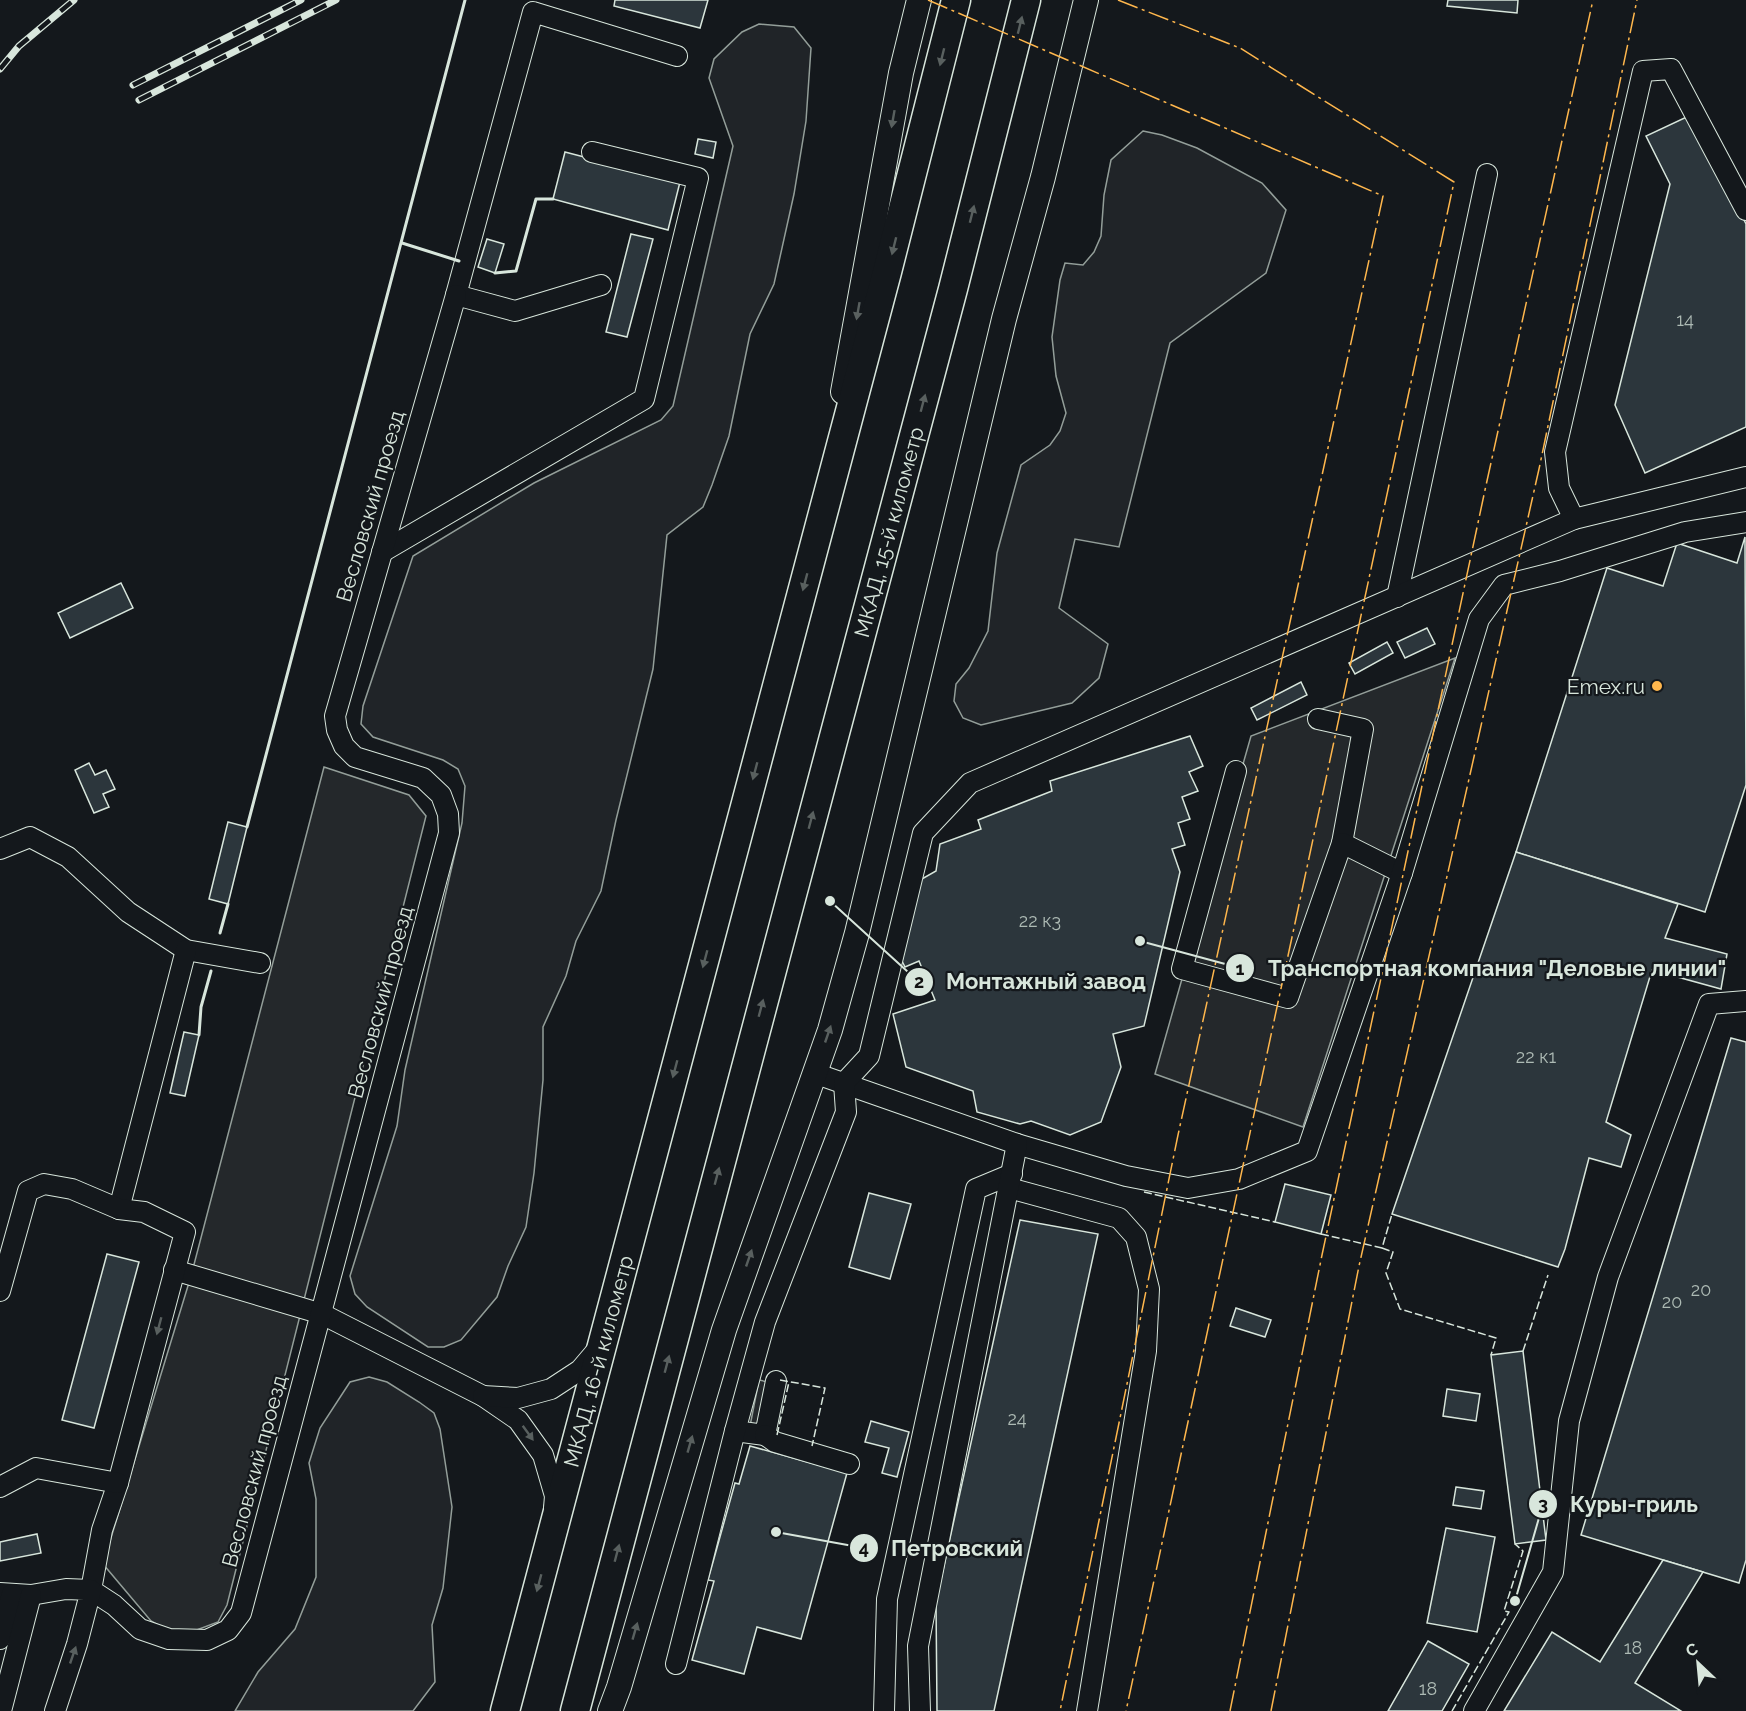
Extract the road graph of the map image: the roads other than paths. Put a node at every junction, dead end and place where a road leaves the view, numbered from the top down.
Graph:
1 (919, 0) edge
2 (956, 0) edge
3 (1026, 0) edge
4 (1086, 0) edge
5 (677, 56) dead end
6 (592, 152) dead end
7 (1487, 174) dead end
8 (1746, 210) edge
9 (601, 285) dead end
10 (456, 295) junction
11 (1746, 477) edge
12 (1574, 519) junction
13 (1746, 522) edge
14 (820, 526) junction
15 (382, 552) junction
16 (1397, 597) junction
17 (1318, 719) dead end
18 (1236, 771) dead end
19 (1342, 843) junction
20 (0, 849) edge
21 (1402, 873) junction
22 (186, 950) junction
23 (260, 963) dead end
24 (1746, 1001) edge
25 (814, 1072) junction
26 (844, 1083) junction
27 (1017, 1144) junction
28 (1010, 1181) junction
29 (119, 1209) junction
30 (174, 1270) junction
31 (0, 1292) edge
32 (322, 1314) junction
33 (602, 1343) junction
34 (776, 1381) dead end
35 (483, 1396) junction
36 (735, 1431) junction
37 (765, 1435) junction
38 (849, 1464) dead end
39 (118, 1483) junction
40 (0, 1487) edge
41 (551, 1538) junction
42 (91, 1590) junction
43 (14, 1594) edge
44 (0, 1639) edge
45 (676, 1664) dead end
46 (619, 1687) junction
47 (2, 1705) edge
48 (55, 1711) edge
49 (505, 1711) edge
50 (575, 1711) edge
51 (610, 1711) edge
52 (615, 1711) edge
53 (884, 1711) edge
54 (920, 1711) edge
55 (1087, 1711) edge
56 (1474, 1711) edge

1 -> 14 main road
2 -> 14 highway
50 -> 3 highway, МКАД, 15-й километр
25 -> 4 main road
5 - 10 street, Весловский проезд
6 - 15 street
7 - 16 street
8 - 12 street
9 - 10 street
10 - 15 street, Весловский проезд
11 - 12 street
12 - 16 street
13 - 21 street
14 -> 33 highway, МКАД, 16-й километр
15 - 32 street, Весловский проезд
16 - 26 street
17 - 19 street
18 - 19 street
19 - 21 street
20 - 22 street
21 - 27 street
22 - 23 street
22 - 29 street
24 - 56 street
25 - 26 street
46 -> 25 main road
26 - 27 street
26 - 36 street
27 - 28 street
28 - 53 street
28 - 54 street
28 - 55 street
29 - 30 street
29 - 31 street
30 - 32 street
30 -> 39 street
32 - 35 street
32 - 42 street, Весловский проезд
33 - 35 street
33 - 41 highway, МКАД, 16-й километр
34 - 37 street
35 -> 41 street
36 - 37 street
36 - 45 street
37 - 38 street
39 - 40 street
39 - 42 street
41 -> 49 highway, МКАД, 16-й километр
42 - 43 street
48 -> 42 street
43 - 44 street
43 - 47 street
46 - 51 main road
46 - 52 main road

